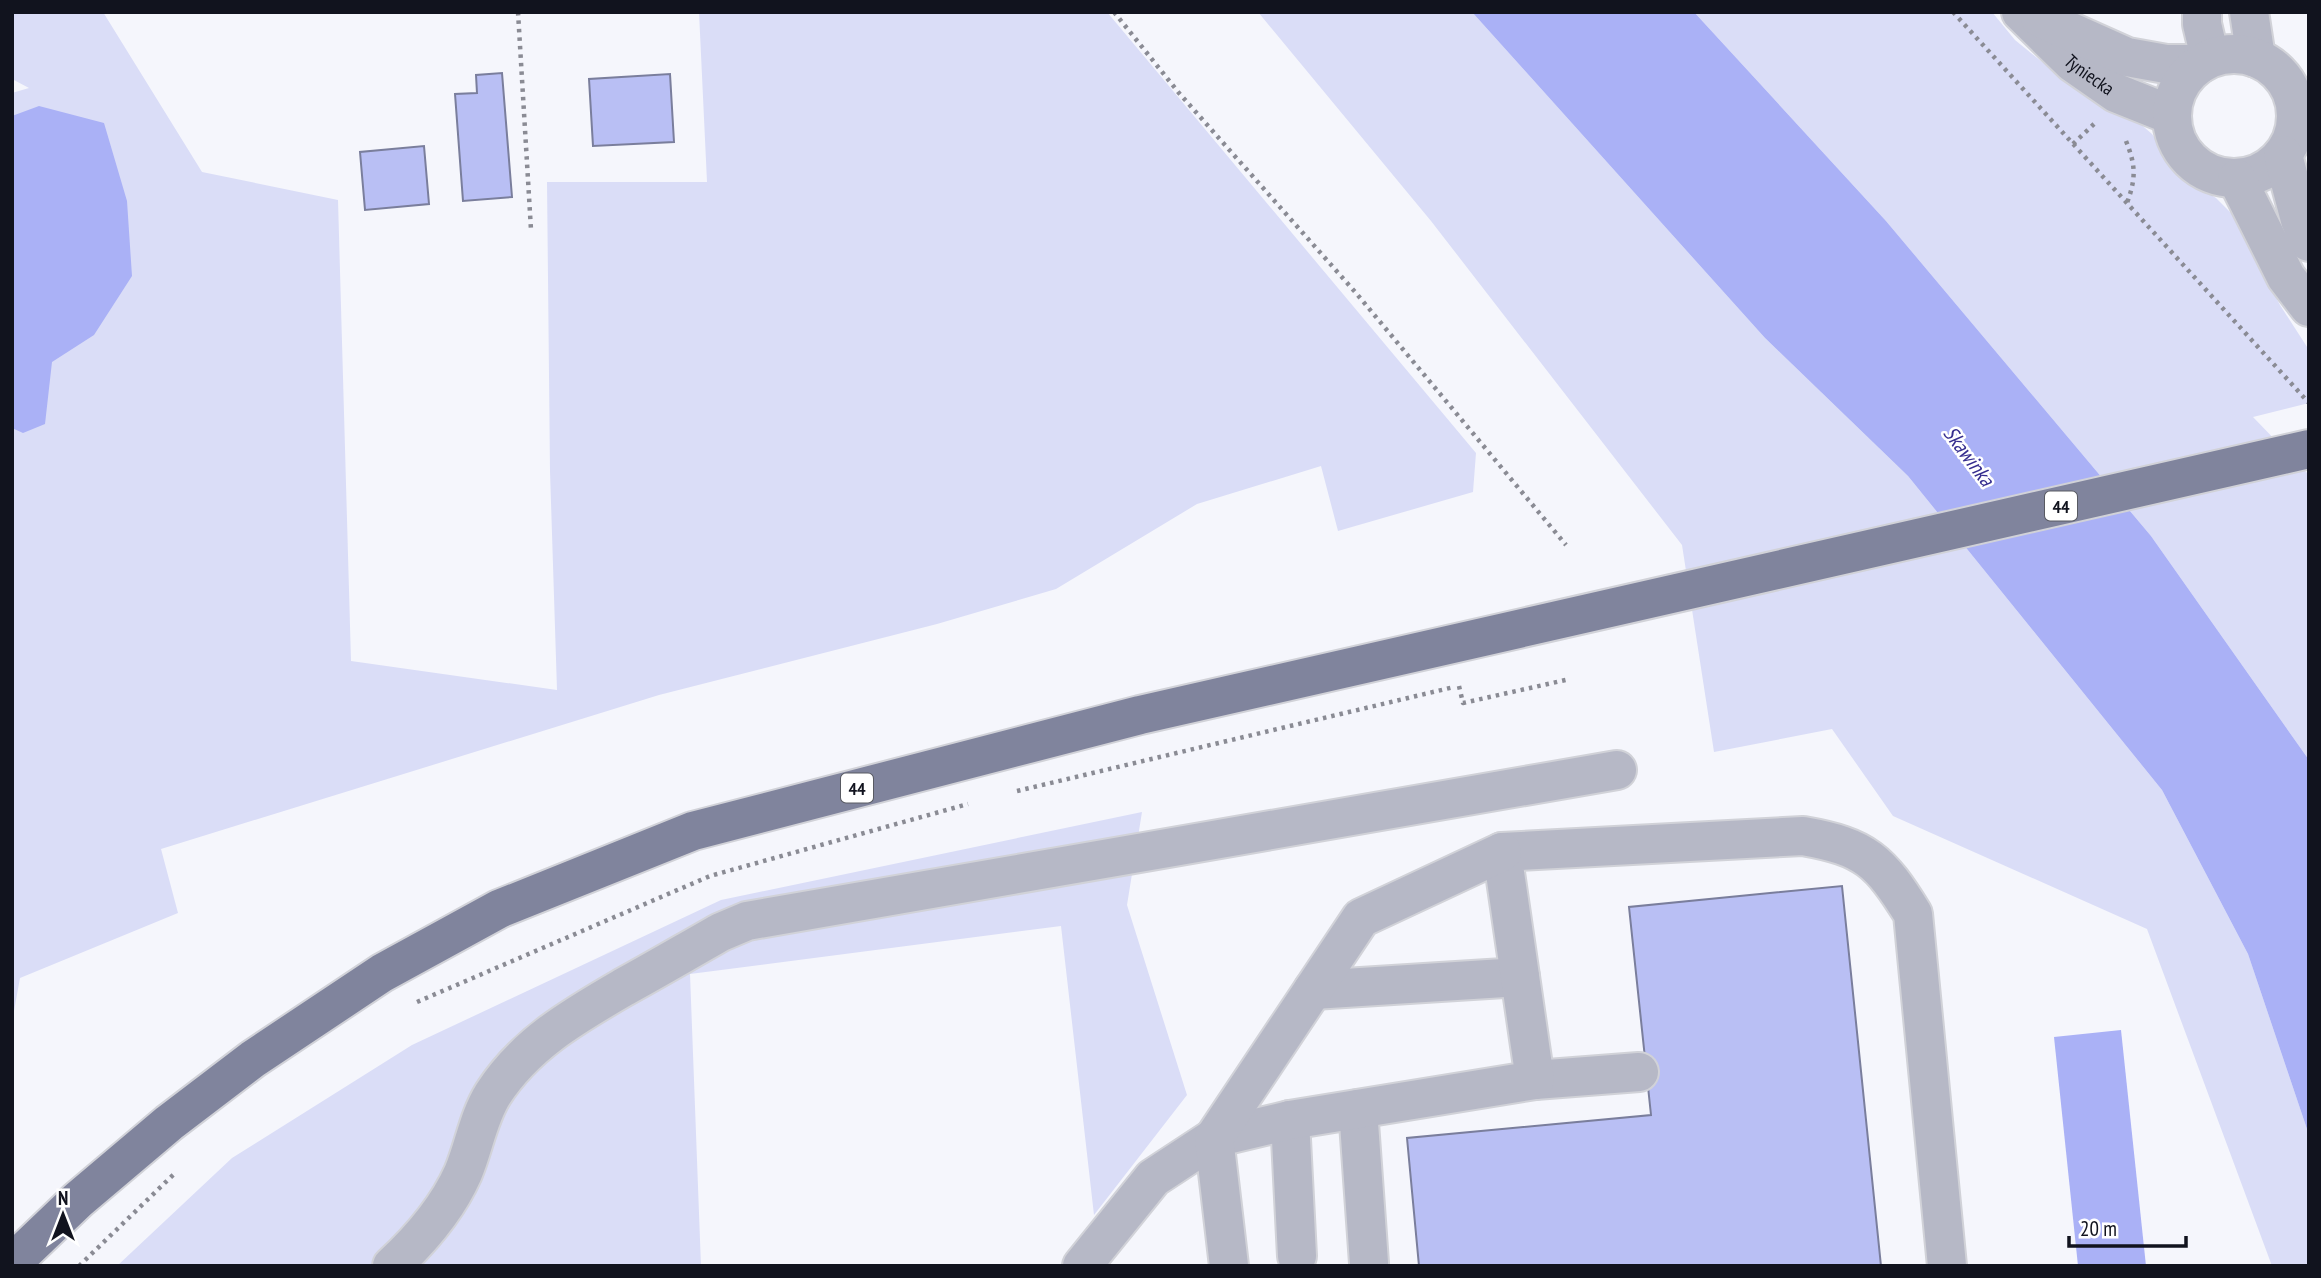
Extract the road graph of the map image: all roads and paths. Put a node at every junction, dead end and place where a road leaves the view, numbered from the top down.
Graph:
1 (518, 12) edge
2 (1114, 12) edge
3 (1953, 12) edge
4 (2021, 12) edge
5 (2027, 12) edge
6 (2202, 12) edge
7 (2249, 12) edge
8 (2205, 61) junction
9 (2283, 72) edge
10 (2171, 116) junction
11 (2099, 119) dead end
12 (2296, 132) edge
13 (2125, 139) dead end
14 (2073, 144) junction
15 (2237, 179) junction
16 (2127, 204) junction
17 (530, 230) dead end
18 (2309, 242) edge
19 (2309, 307) edge
20 (2309, 402) edge
21 (2309, 449) edge
22 (1566, 545) dead end
23 (1570, 679) dead end
24 (1459, 686) dead end
25 (1617, 770) dead end
26 (1502, 852) junction
27 (1520, 977) junction
28 (1313, 990) junction
29 (1639, 1072) dead end
30 (1535, 1080) junction
31 (1358, 1109) junction
32 (1290, 1120) junction
33 (1214, 1138) junction
34 (1297, 1256) dead end
35 (12, 1263) edge
36 (1369, 1263) dead end
37 (392, 1266) edge
38 (1082, 1266) edge
39 (1229, 1266) edge
40 (1947, 1266) edge

1 - 17 path
2 - 22 path
3 - 14 path
4 - 10 street, Tyniecka
5 - 8 street, Tyniecka
6 - 8 street
7 - 9 street
8 - 9 street
8 - 10 street
9 - 12 street
10 - 15 street
11 - 14 path
12 - 15 street
12 - 18 street
13 - 16 path
14 - 16 path
15 - 19 street
16 - 20 path
21 - 35 main road, 44
23 - 24 path
25 - 37 street
26 - 27 street
26 - 28 street
26 - 40 street
27 - 28 street
27 - 30 street
28 - 33 street
29 - 30 street
30 - 31 street
31 - 32 street
31 - 36 street
32 - 33 street
32 - 34 street
33 - 38 street
33 - 39 street

